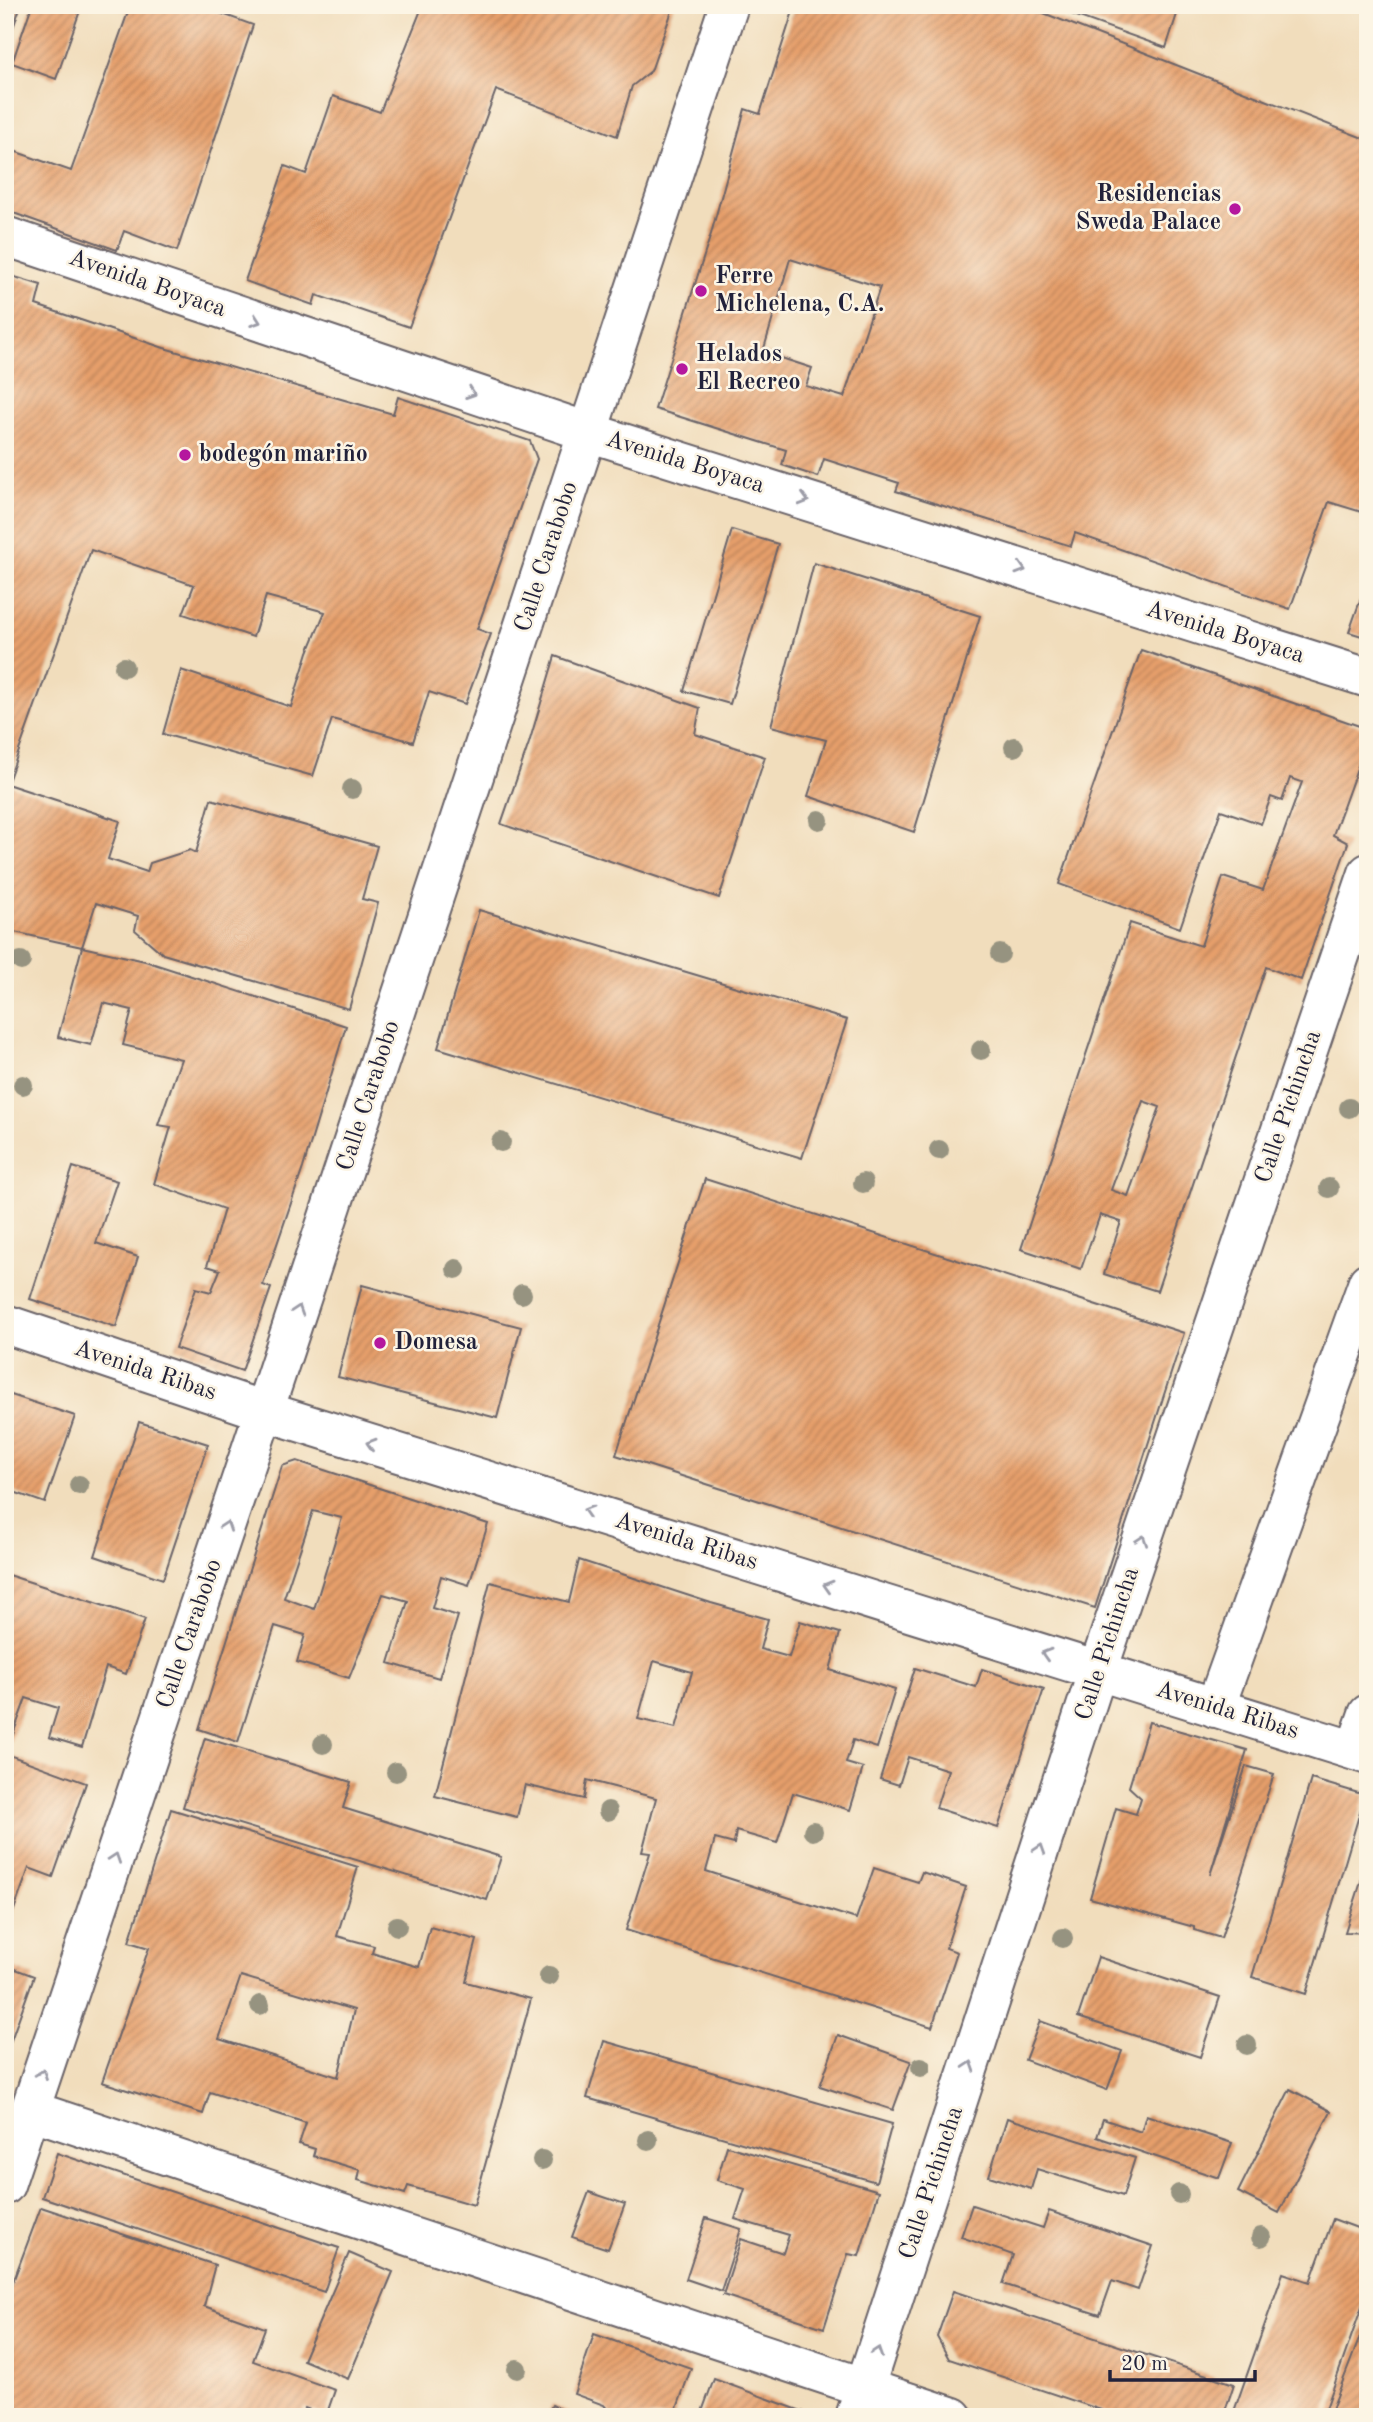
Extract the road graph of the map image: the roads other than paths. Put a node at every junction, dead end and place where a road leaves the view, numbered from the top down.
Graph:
1 (729, 5) edge
2 (5, 236) edge
3 (588, 432) junction
4 (1368, 678) edge
5 (1368, 873) edge
6 (1368, 1282) edge
7 (5, 1324) edge
8 (264, 1411) junction
9 (1098, 1670) junction
10 (1215, 1708) junction
11 (1368, 1714) edge
12 (1361, 1753) edge
13 (30, 2110) junction
14 (5, 2185) edge
15 (860, 2402) edge
16 (953, 2417) edge

1 - 3 street, Calle Carabobo
2 -> 3 street, Avenida Boyaca
3 -> 4 street, Avenida Boyaca
8 -> 3 street, Calle Carabobo
9 -> 5 street, Calle Pichincha
6 - 10 street
7 - 8 street, Avenida Ribas
9 -> 8 street, Avenida Ribas
13 -> 8 street, Calle Carabobo
9 - 10 street, Avenida Ribas
15 -> 9 street, Calle Pichincha
10 - 12 street, Avenida Ribas
11 - 12 street
13 - 14 street, Calle Carabobo
13 - 15 street
15 - 16 street

